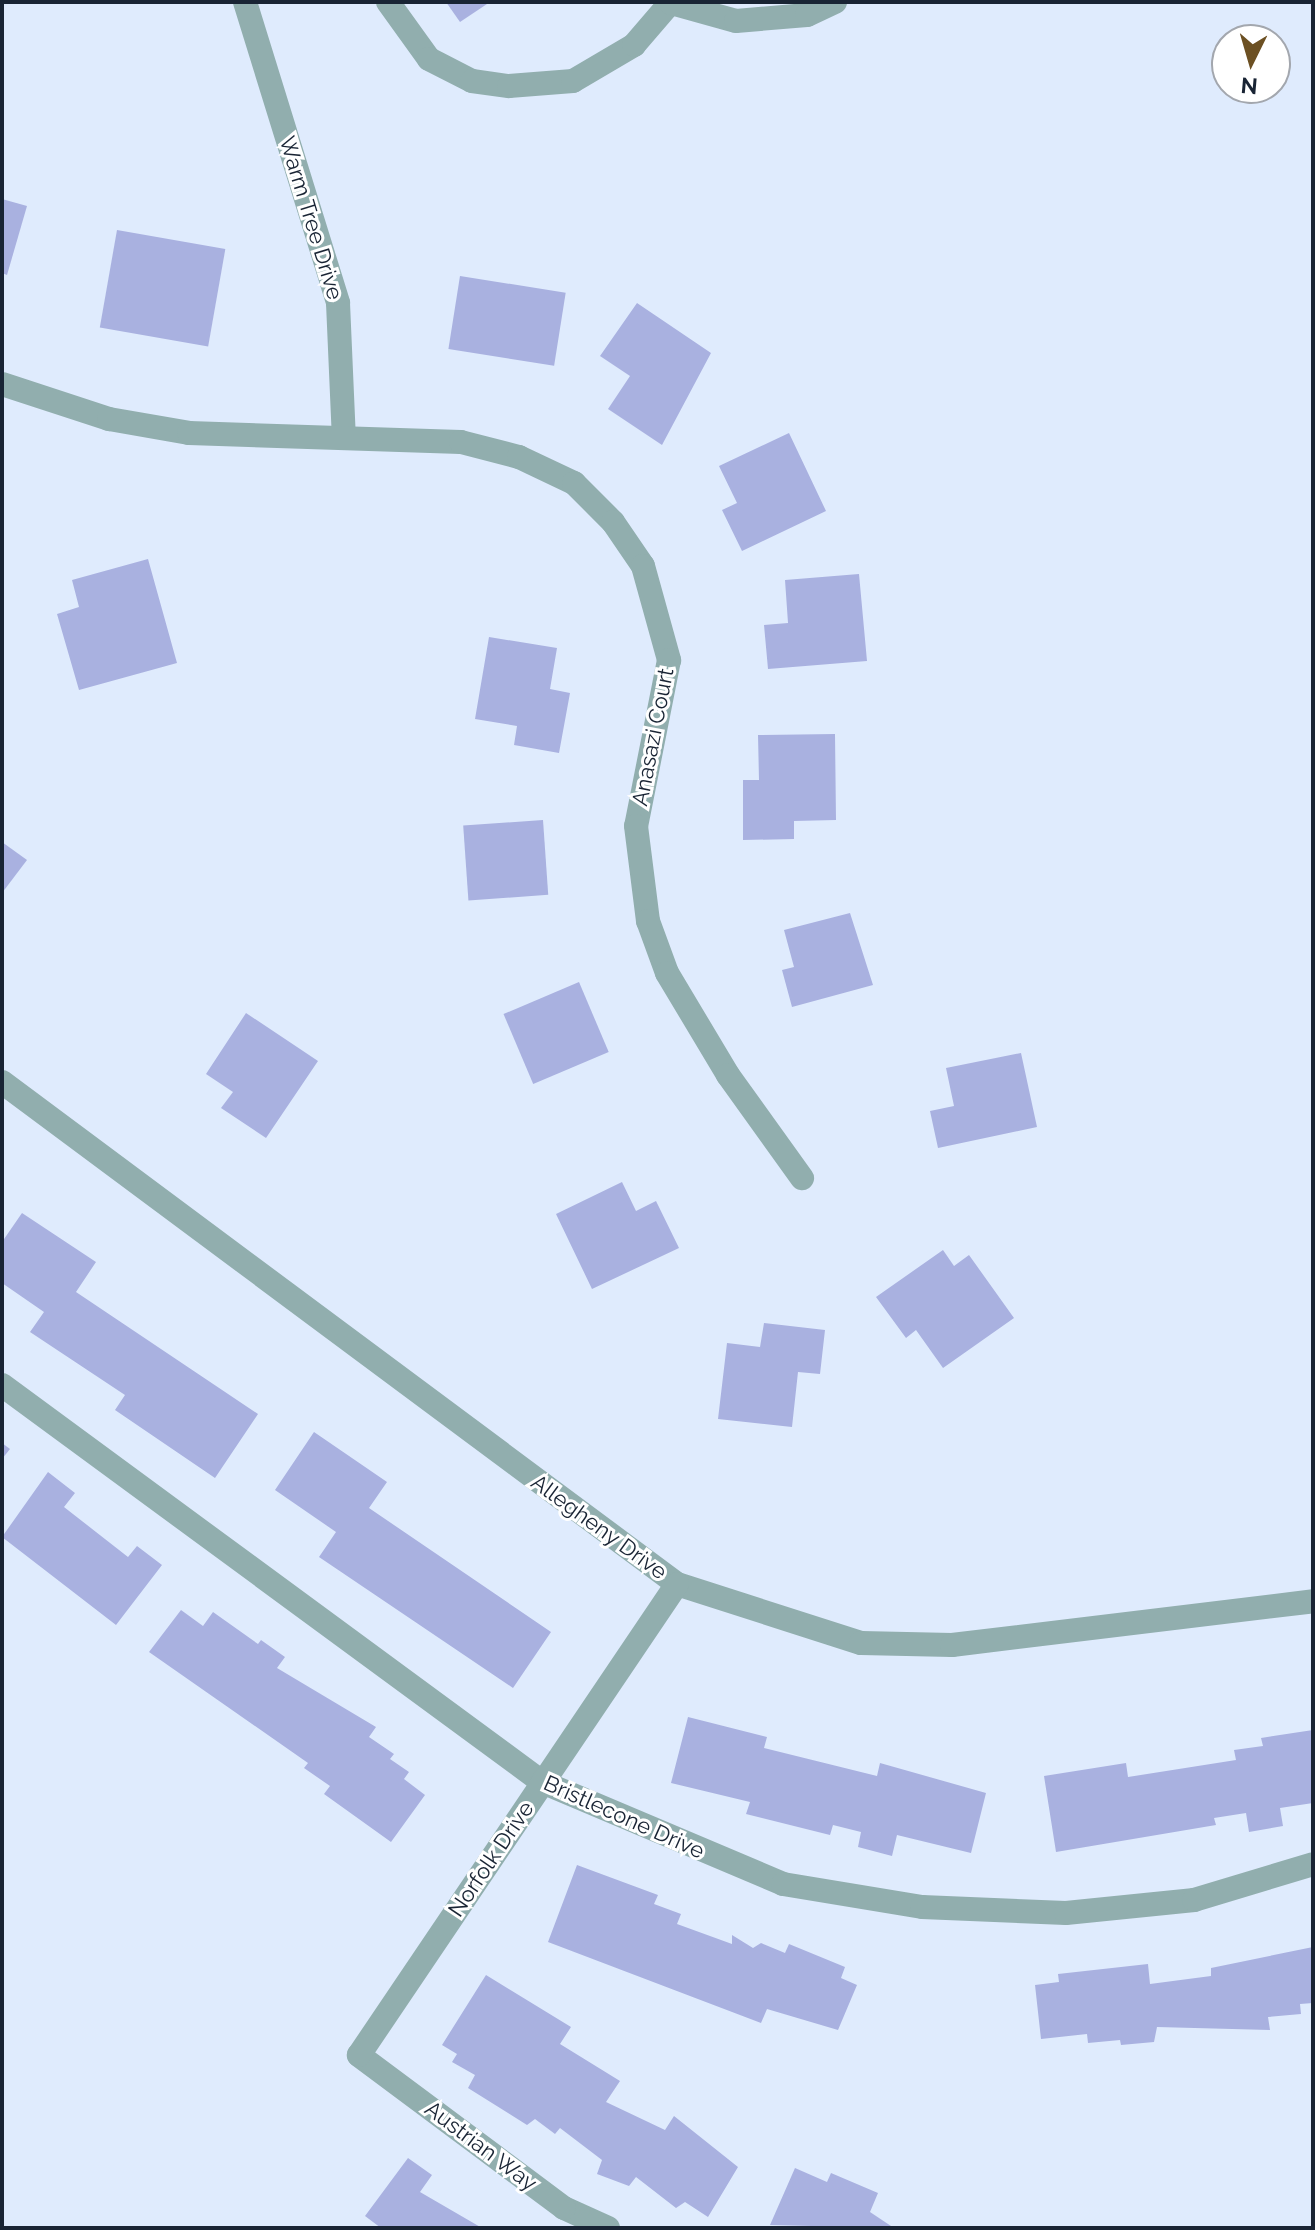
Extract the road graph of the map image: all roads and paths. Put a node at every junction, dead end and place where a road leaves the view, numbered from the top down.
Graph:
1 (245, 2) edge
2 (388, 2) edge
3 (671, 2) edge
4 (835, 2) edge
5 (2, 384) edge
6 (344, 438) junction
7 (5, 1089) edge
8 (802, 1178) dead end
9 (2, 1385) edge
10 (677, 1584) junction
11 (1313, 1601) edge
12 (542, 1782) junction
13 (1313, 1864) edge
14 (359, 2055) joint
15 (608, 2228) edge

1 - 6 street, Warm Tree Drive
2 - 3 street
3 - 4 street
5 - 6 street, Anasazi Court
6 - 8 street, Anasazi Court
7 - 10 street, Allegheny Drive
9 - 12 street, Bristlecone Drive
10 - 11 street, Allegheny Drive
10 - 12 street, Norfolk Drive
12 - 13 street, Bristlecone Drive
12 - 14 street, Norfolk Drive
14 - 15 street, Austrian Way

